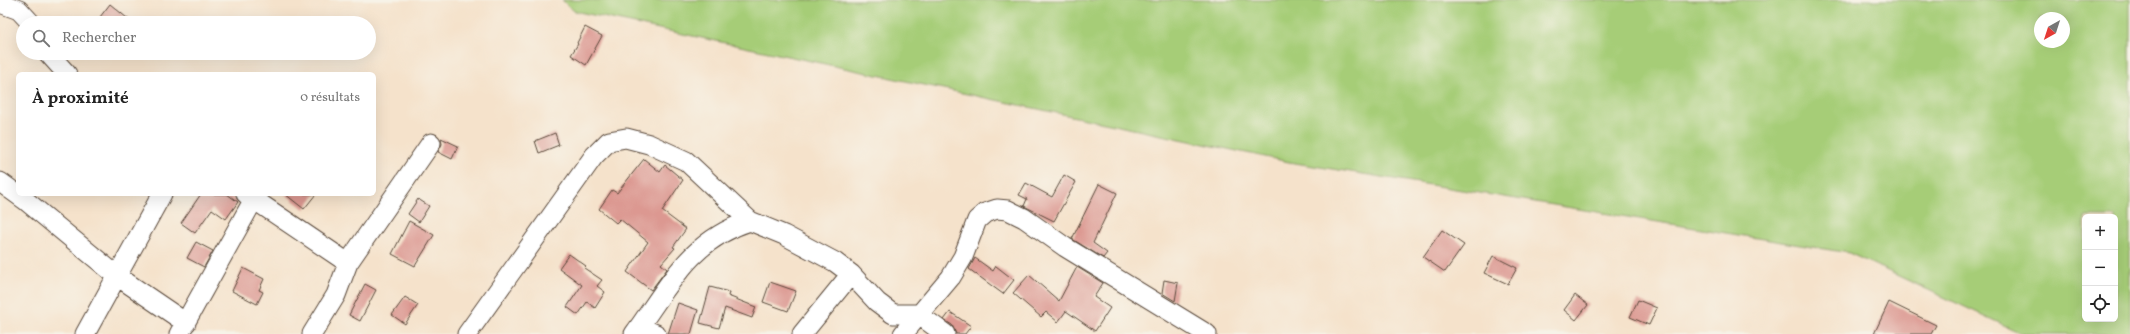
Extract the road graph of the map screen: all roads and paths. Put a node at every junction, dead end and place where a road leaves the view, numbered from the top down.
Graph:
1 (0, 3) edge
2 (25, 16) edge
3 (54, 60) edge
4 (65, 72) edge
5 (431, 143) dead end
6 (0, 182) edge
7 (16, 194) edge
8 (19, 196) edge
9 (161, 196) edge
10 (250, 196) edge
11 (750, 220) junction
12 (348, 263) junction
13 (851, 274) junction
14 (117, 276) junction
15 (918, 314) junction
16 (182, 328) edge
17 (643, 332) edge
18 (85, 334) edge
19 (312, 334) edge
20 (467, 334) edge
21 (802, 334) edge
22 (903, 334) edge
23 (946, 334) edge
24 (1207, 334) edge

1 - 2 street
3 - 4 street
5 - 12 street
6 - 7 street
8 - 14 street
9 - 14 street
10 - 12 street
10 - 16 street
11 - 13 street
11 - 17 street
11 - 20 street
12 - 19 street
13 - 15 street
13 - 21 street
14 - 16 street
14 - 18 street
15 - 22 street
15 - 23 street
15 - 24 street

